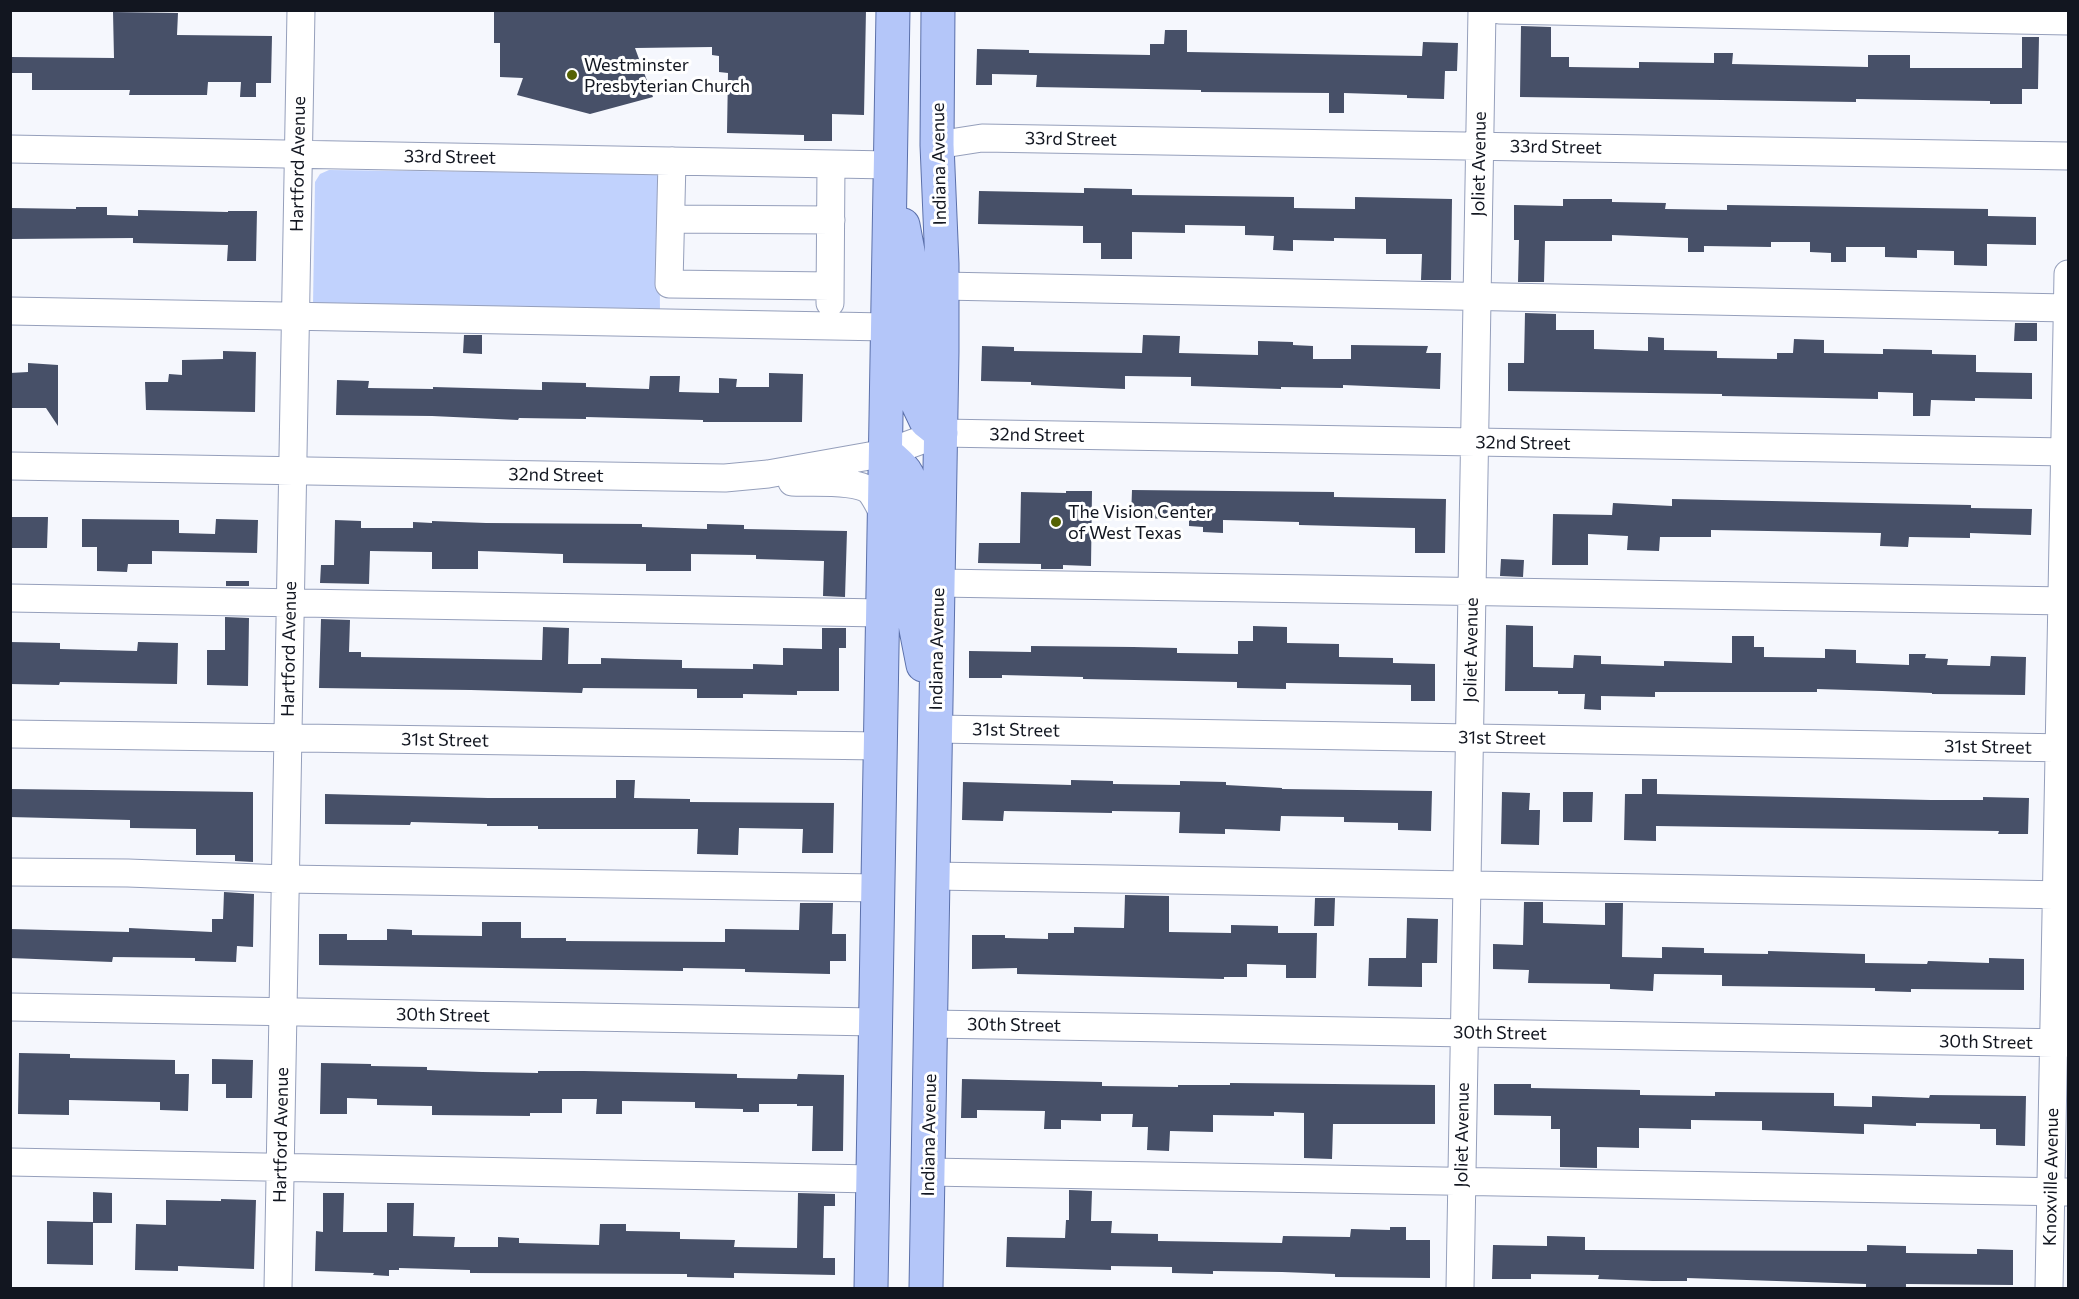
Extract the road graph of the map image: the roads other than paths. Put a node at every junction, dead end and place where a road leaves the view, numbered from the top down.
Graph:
1 (301, 10) edge
2 (893, 10) edge
3 (938, 10) edge
4 (1482, 10) edge
5 (1499, 10) edge
6 (2068, 21) edge
7 (937, 145) junction
8 (1479, 146) junction
9 (10, 149) edge
10 (298, 154) junction
11 (2068, 156) edge
12 (672, 161) junction
13 (831, 164) junction
14 (890, 165) junction
15 (671, 219) junction
16 (831, 220) junction
17 (2068, 274) edge
18 (830, 286) junction
19 (942, 286) junction
20 (1477, 296) junction
21 (2068, 308) edge
22 (10, 311) edge
23 (295, 316) junction
24 (830, 326) junction
25 (887, 327) junction
26 (941, 433) junction
27 (1475, 442) junction
28 (2067, 452) edge
29 (886, 453) junction
30 (10, 466) edge
31 (292, 471) junction
32 (725, 478) junction
33 (884, 515) junction
34 (938, 583) junction
35 (1472, 590) junction
36 (10, 598) edge
37 (290, 601) junction
38 (2066, 601) edge
39 (882, 613) junction
40 (936, 729) junction
41 (10, 734) edge
42 (287, 738) junction
43 (1469, 738) junction
44 (880, 746) junction
45 (2064, 748) edge
46 (10, 872) edge
47 (933, 876) junction
48 (285, 879) junction
49 (1467, 887) junction
50 (878, 888) junction
51 (2063, 895) edge
52 (10, 1007) edge
53 (283, 1012) junction
54 (876, 1022) junction
55 (931, 1024) junction
56 (1464, 1033) junction
57 (2061, 1043) edge
58 (10, 1162) edge
59 (280, 1167) junction
60 (928, 1172) junction
61 (873, 1179) junction
62 (1461, 1180) junction
63 (2060, 1192) edge
64 (278, 1288) edge
65 (871, 1288) edge
66 (926, 1288) edge
67 (1460, 1288) edge
68 (2049, 1288) edge

1 - 10 street, Hartford Avenue
2 - 14 main road
3 - 7 main road, Indiana Avenue
4 - 8 street, Joliet Avenue
5 - 6 street
7 - 8 street, 33rd Street
7 - 19 main road, Indiana Avenue
8 - 11 street, 33rd Street
8 - 20 street, Joliet Avenue
9 - 10 street, 33rd Street
10 - 12 street, 33rd Street
10 - 23 street, Hartford Avenue
12 - 13 street, 33rd Street
12 - 15 street
13 - 14 street, 33rd Street
13 - 16 street
14 - 25 main road
14 - 26 main road
15 - 16 street
15 - 18 street
16 - 18 street
17 - 21 street, Knoxville Avenue
18 - 24 street
19 - 20 street
19 - 26 main road, Indiana Avenue
20 - 21 street
20 - 27 street, Joliet Avenue
21 - 28 street, Knoxville Avenue
22 - 23 street
23 - 24 street
23 - 31 street, Hartford Avenue
24 - 25 street
25 - 29 main road
26 - 27 street, 32nd Street
26 - 29 street, 32nd Street
26 - 34 main road, Indiana Avenue
27 - 28 street, 32nd Street
27 - 35 street, Joliet Avenue
28 - 38 street, Knoxville Avenue
29 - 32 street, 32nd Street
29 - 33 main road
29 - 40 main road
30 - 31 street, 32nd Street
31 - 32 street, 32nd Street
31 - 37 street, Hartford Avenue
32 - 33 street
33 - 39 main road
34 - 35 street
34 - 40 main road, Indiana Avenue
35 - 38 street
35 - 43 street, Joliet Avenue
36 - 37 street
37 - 39 street
37 - 42 street, Hartford Avenue
38 - 45 street, Knoxville Avenue
39 - 44 main road
40 - 43 street, 31st Street
40 - 47 main road, Indiana Avenue
41 - 42 street, 31st Street
42 - 44 street, 31st Street
42 - 48 street, Hartford Avenue
43 - 45 street, 31st Street
43 - 49 street, Joliet Avenue
44 - 50 main road
45 - 51 street, Knoxville Avenue
46 - 48 street
47 - 49 street
47 - 55 main road, Indiana Avenue
48 - 50 street
48 - 53 street, Hartford Avenue
49 - 51 street
49 - 56 street, Joliet Avenue
50 - 54 main road
51 - 57 street, Knoxville Avenue
52 - 53 street, 30th Street
53 - 54 street, 30th Street
53 - 59 street, Hartford Avenue
54 - 61 main road
55 - 56 street, 30th Street
55 - 60 main road, Indiana Avenue
56 - 57 street, 30th Street
56 - 62 street, Joliet Avenue
57 - 63 street, Knoxville Avenue
58 - 59 street
59 - 61 street
59 - 64 street, Hartford Avenue
60 - 62 street
60 - 66 main road, Indiana Avenue
61 - 65 main road
62 - 63 street
62 - 67 street, Joliet Avenue
63 - 68 street, Knoxville Avenue

